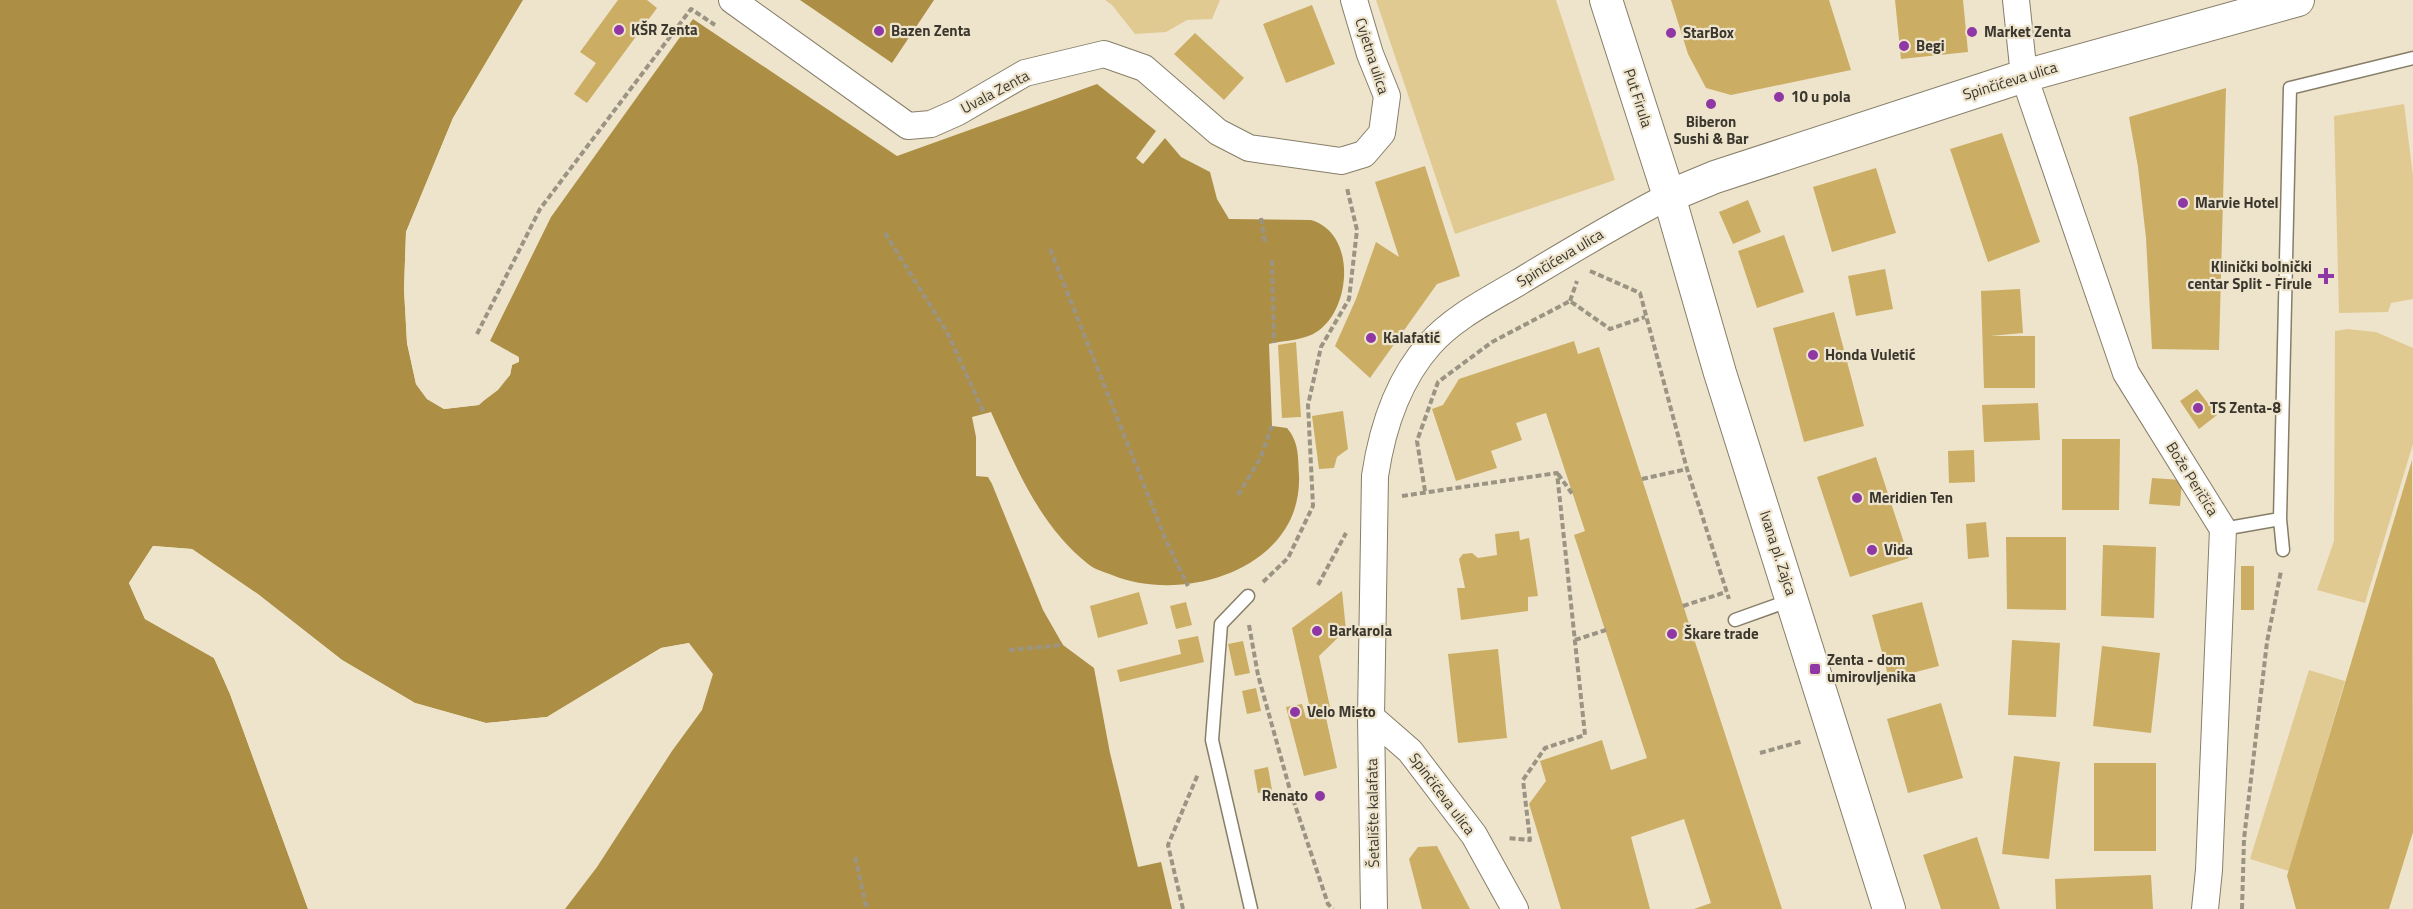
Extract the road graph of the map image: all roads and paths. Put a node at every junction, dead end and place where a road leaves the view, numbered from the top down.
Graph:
1 (732, 0) edge
2 (1354, 0) edge
3 (1606, 0) edge
4 (2016, 0) edge
5 (2298, 0) edge
6 (720, 28) dead end
7 (2413, 58) edge
8 (2024, 76) junction
9 (1341, 161) junction
10 (1669, 196) junction
11 (1261, 219) dead end
12 (885, 233) dead end
13 (1265, 243) dead end
14 (1050, 249) dead end
15 (1272, 260) dead end
16 (1569, 301) junction
17 (1645, 317) junction
18 (477, 334) dead end
19 (1274, 343) dead end
20 (984, 413) dead end
21 (1272, 426) dead end
22 (1687, 469) junction
23 (1557, 473) junction
24 (1642, 479) dead end
25 (1425, 491) junction
26 (1238, 495) dead end
27 (1573, 495) dead end
28 (1398, 497) dead end
29 (2280, 519) junction
30 (2223, 529) junction
31 (2283, 550) joint
32 (1188, 586) dead end
33 (1726, 592) junction
34 (1248, 596) junction
35 (1793, 599) junction
36 (1683, 606) dead end
37 (1735, 620) joint
38 (1606, 630) dead end
39 (1575, 640) junction
40 (1063, 645) dead end
41 (1009, 650) dead end
42 (1371, 717) junction
43 (1212, 740) junction
44 (1803, 741) dead end
45 (1760, 753) dead end
46 (1474, 835) junction
47 (855, 857) dead end
48 (867, 909) edge
49 (1183, 909) edge
50 (1251, 909) edge
51 (1333, 909) edge
52 (1374, 909) edge
53 (1515, 909) edge
54 (1889, 909) edge
55 (2205, 909) edge
56 (2242, 909) edge

1 - 9 street, Uvala Zenta
2 - 9 street, Cvjetna ulica
3 - 10 street, Put Firula
4 - 8 street, Bože Peričića
5 - 8 street, Spinčićeva ulica
6 - 18 path
7 - 29 lane
8 - 10 street, Spinčićeva ulica
8 - 30 street, Bože Peričića
9 - 34 path
10 - 35 street, Ivana pl. Zajca
10 - 42 street, Spinčićeva ulica
11 - 13 path
12 - 20 path
14 - 32 path
15 - 19 path
16 - 17 path
16 - 17 path
16 - 25 path
17 - 22 path
21 - 26 path
22 - 24 path
22 - 33 path
23 - 25 path
23 - 27 path
23 - 39 path
25 - 28 path
29 - 30 lane
29 - 31 lane
30 - 55 street, Bože Peričića
31 - 56 path
33 - 36 path
33 - 37 path
34 - 43 lane
34 - 51 path
35 - 37 lane
35 - 54 street, Ivana pl. Zajca
38 - 39 path
39 - 46 path
40 - 41 path
42 - 46 street, Spinčićeva ulica
42 - 52 street, Šetalište kalafata
43 - 49 path
43 - 50 lane
44 - 45 path
46 - 53 street, Spinčićeva ulica
47 - 48 path

